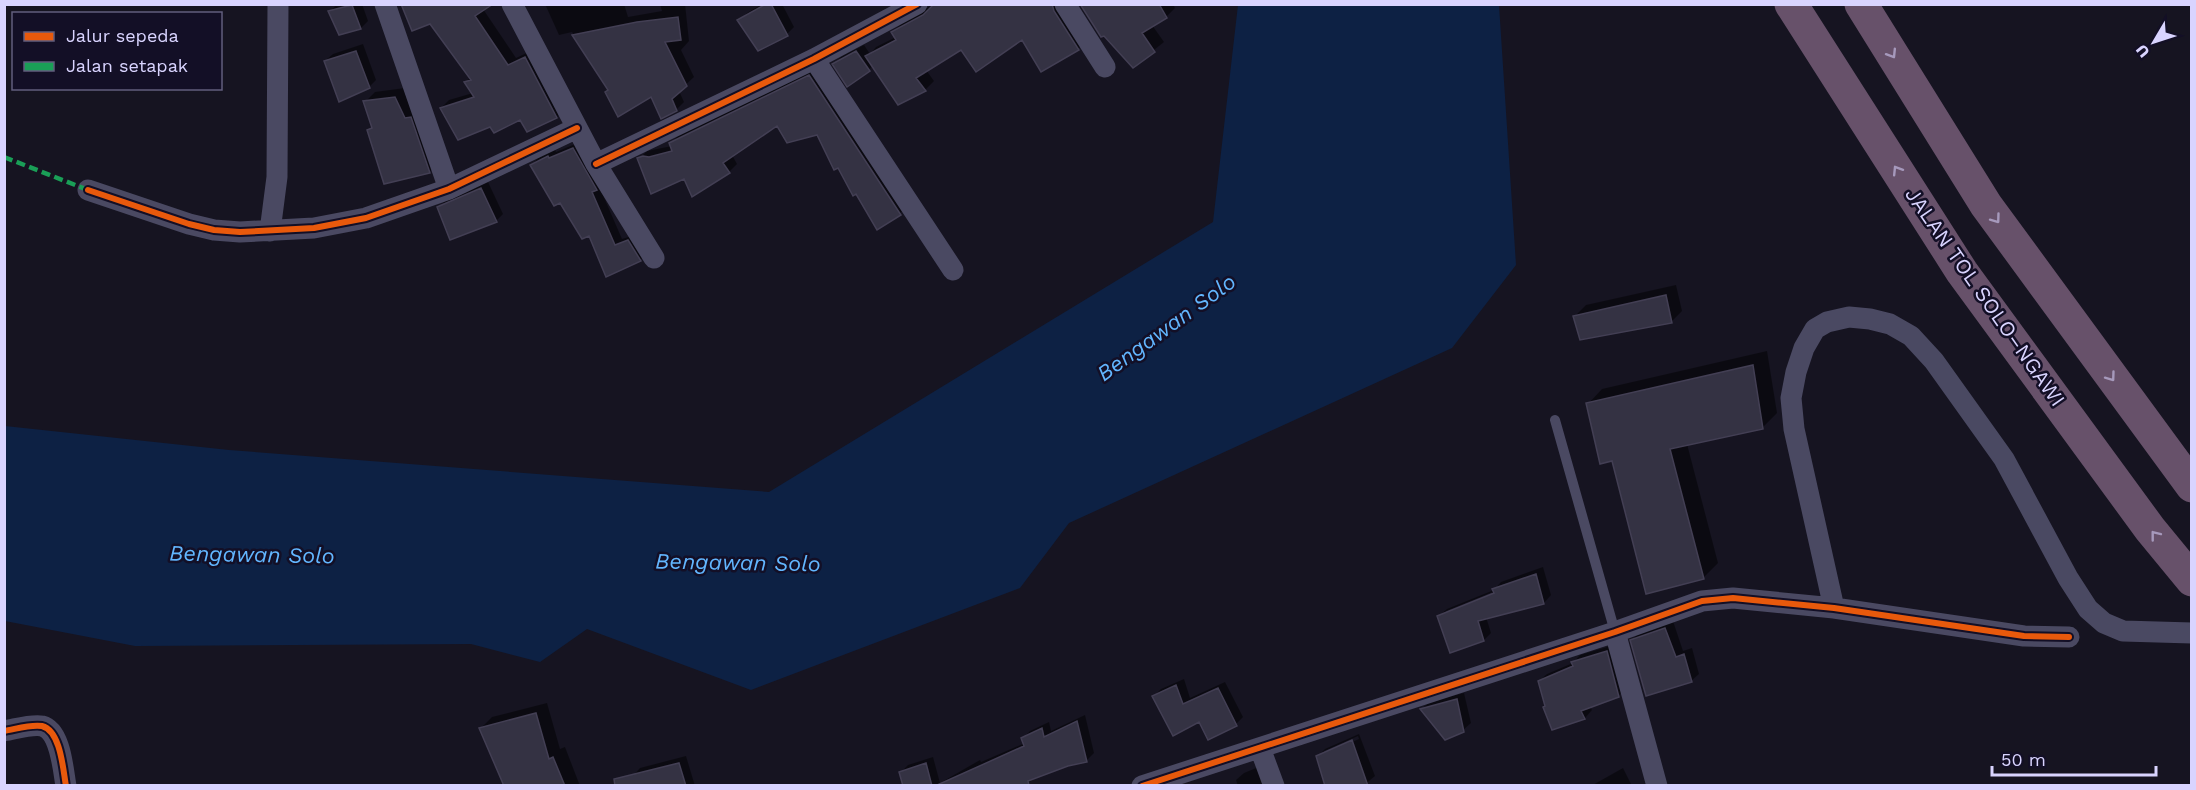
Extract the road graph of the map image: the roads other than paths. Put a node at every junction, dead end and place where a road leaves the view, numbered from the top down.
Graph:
1 (278, 4) edge
2 (385, 4) edge
3 (512, 4) edge
4 (917, 4) edge
5 (1065, 4) edge
6 (1791, 4) edge
7 (1861, 4) edge
8 (814, 59) junction
9 (1105, 67) dead end
10 (577, 128) junction
11 (596, 164) junction
12 (449, 189) junction
13 (88, 190) dead end
14 (270, 231) junction
15 (654, 258) dead end
16 (953, 270) dead end
17 (1555, 420) dead end
18 (2192, 486) edge
19 (2192, 580) edge
20 (1834, 608) junction
21 (1615, 632) junction
22 (2192, 633) edge
23 (2069, 638) dead end
24 (4, 731) edge
25 (1260, 748) junction
26 (66, 786) edge
27 (1142, 786) edge
28 (1274, 786) edge
29 (1657, 786) edge

1 - 14 street
2 - 12 street
3 - 10 street
4 - 8 street
5 - 9 street
19 -> 6 highway, JALAN TOL SOLO–NGAWI
7 -> 18 highway
8 - 11 street
8 - 16 street
10 - 11 street
10 - 12 street
11 - 15 street
12 - 14 street
13 - 14 street
17 - 21 lane
20 - 21 street
20 - 22 street
20 - 23 street
21 - 25 street
21 - 29 street
24 - 26 street
25 - 27 street
25 - 28 street

